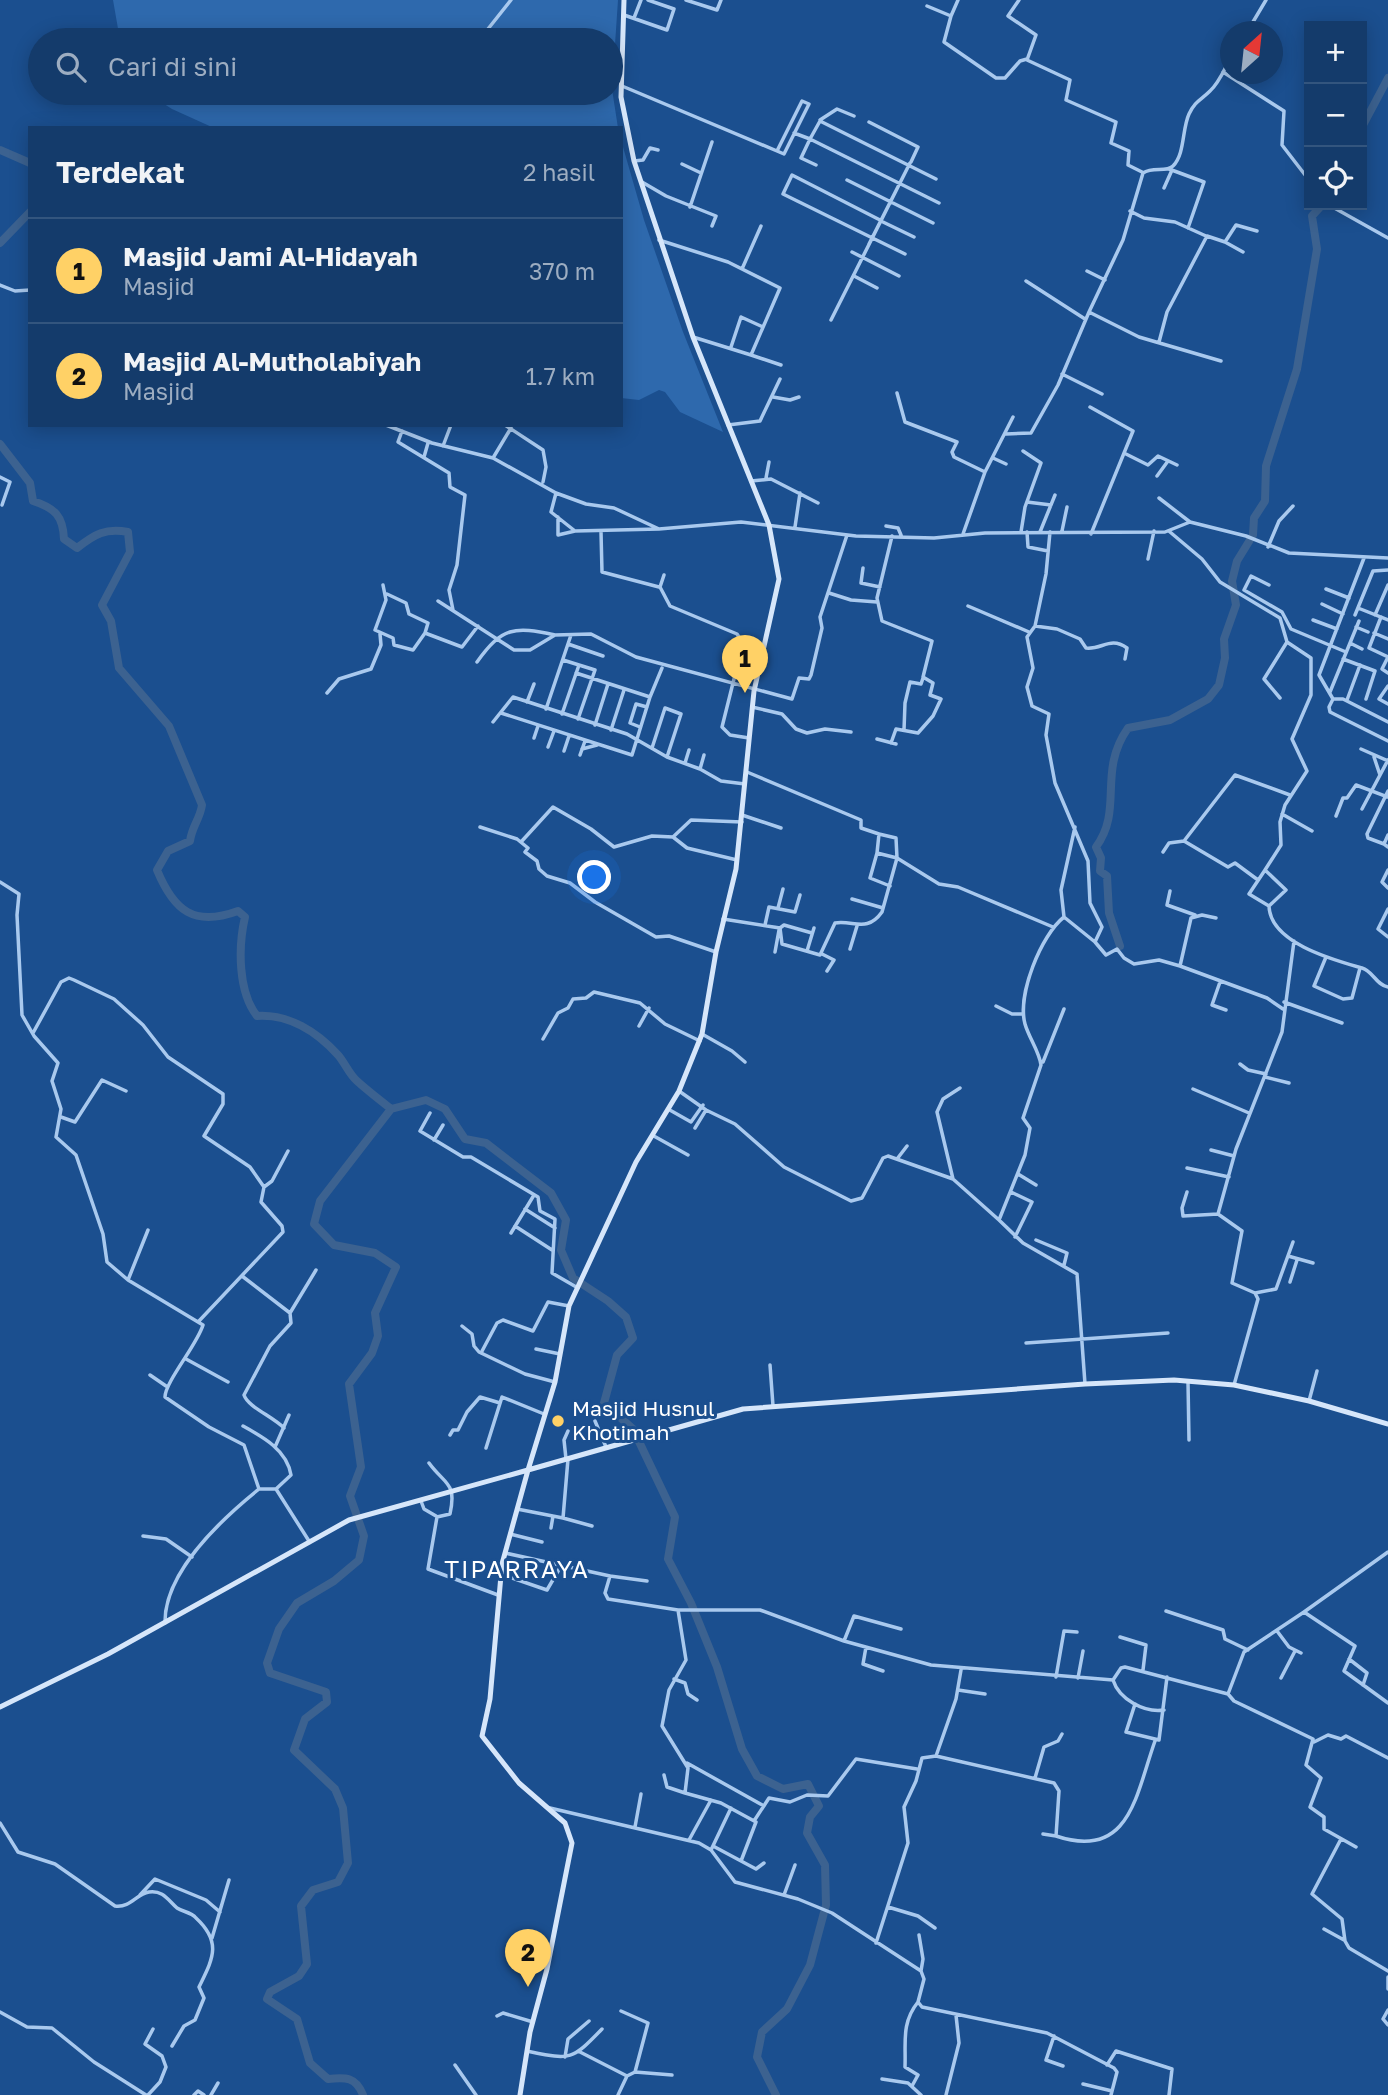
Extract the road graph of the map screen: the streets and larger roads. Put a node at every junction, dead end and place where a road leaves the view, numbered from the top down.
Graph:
1 (511, 0) edge
2 (624, 0) edge
3 (641, 0) edge
4 (648, 0) edge
5 (685, 0) edge
6 (721, 0) edge
7 (958, 0) edge
8 (1019, 0) edge
9 (1266, 0) edge
10 (927, 6) dead end
11 (623, 15) junction
12 (951, 16) junction
13 (634, 18) junction
14 (1254, 21) edge
15 (489, 28) edge
16 (622, 28) edge
17 (1027, 58) junction
18 (1220, 77) edge
19 (1242, 84) edge
20 (623, 86) edge
21 (622, 105) edge
22 (854, 116) dead end
23 (820, 121) junction
24 (869, 122) dead end
25 (794, 133) junction
26 (810, 139) junction
27 (712, 142) dead end
28 (658, 150) dead end
29 (777, 151) junction
30 (634, 161) junction
31 (682, 164) dead end
32 (816, 165) dead end
33 (910, 165) junction
34 (1167, 169) junction
35 (1172, 170) junction
36 (701, 173) junction
37 (1143, 173) junction
38 (1304, 174) edge
39 (936, 179) dead end
40 (847, 180) dead end
41 (642, 182) junction
42 (900, 183) junction
43 (1164, 188) dead end
44 (891, 202) junction
45 (939, 203) dead end
46 (690, 207) junction
47 (1338, 210) edge
48 (1130, 211) junction
49 (881, 221) junction
50 (933, 223) dead end
51 (712, 226) dead end
52 (761, 226) dead end
53 (1188, 228) junction
54 (1257, 232) dead end
55 (1206, 236) junction
56 (914, 237) dead end
57 (872, 238) junction
58 (1388, 238) edge
59 (659, 240) junction
60 (1225, 242) junction
61 (852, 252) dead end
62 (1243, 252) dead end
63 (905, 254) dead end
64 (862, 257) junction
65 (742, 269) junction
66 (1087, 271) dead end
67 (853, 276) junction
68 (899, 276) dead end
69 (1105, 280) junction
70 (1026, 281) dead end
71 (0, 285) edge
72 (877, 288) dead end
73 (28, 290) edge
74 (1089, 312) junction
75 (1085, 319) junction
76 (831, 320) dead end
77 (763, 327) junction
78 (694, 337) junction
79 (1159, 342) junction
80 (731, 348) junction
81 (751, 355) junction
82 (1221, 361) dead end
83 (781, 365) dead end
84 (1062, 374) junction
85 (780, 379) dead end
86 (897, 393) dead end
87 (1102, 394) dead end
88 (773, 397) junction
89 (799, 397) dead end
90 (1090, 407) dead end
91 (1013, 417) dead end
92 (728, 425) junction
93 (392, 427) edge
94 (407, 427) edge
95 (450, 427) edge
96 (508, 427) edge
97 (511, 429) junction
98 (404, 431) junction
99 (1006, 434) junction
100 (428, 442) junction
101 (443, 446) junction
102 (1023, 451) dead end
103 (1126, 454) junction
104 (424, 457) junction
105 (493, 458) junction
106 (993, 458) junction
107 (1168, 461) junction
108 (769, 462) dead end
109 (1006, 464) dead end
110 (1177, 465) dead end
111 (985, 472) junction
112 (1157, 476) dead end
113 (0, 477) edge
114 (766, 478) junction
115 (751, 481) junction
116 (543, 483) junction
117 (556, 493) junction
118 (800, 493) junction
119 (1055, 495) dead end
120 (1159, 498) dead end
121 (1027, 502) junction
122 (818, 503) dead end
123 (2, 505) dead end
124 (1051, 505) junction
125 (1293, 506) dead end
126 (1067, 508) dead end
127 (558, 517) junction
128 (1190, 522) junction
129 (769, 525) junction
130 (886, 526) dead end
131 (795, 527) junction
132 (659, 529) junction
133 (575, 531) junction
134 (1050, 531) junction
135 (1062, 531) junction
136 (1154, 531) junction
137 (1170, 531) junction
138 (601, 532) junction
139 (1021, 532) junction
140 (1027, 532) junction
141 (1040, 532) junction
142 (963, 534) junction
143 (1091, 534) junction
144 (846, 535) junction
145 (901, 535) junction
146 (892, 536) junction
147 (1268, 547) junction
148 (1048, 551) junction
149 (1364, 558) junction
150 (1388, 558) edge
151 (1148, 559) dead end
152 (863, 568) dead end
153 (1388, 570) edge
154 (664, 575) dead end
155 (383, 585) dead end
156 (1269, 585) dead end
157 (1388, 585) edge
158 (660, 587) junction
159 (880, 587) junction
160 (1326, 589) dead end
161 (829, 593) junction
162 (387, 594) junction
163 (1349, 598) junction
164 (438, 601) dead end
165 (877, 602) junction
166 (1322, 604) dead end
167 (968, 606) dead end
168 (1358, 608) junction
169 (453, 610) junction
170 (1343, 614) junction
171 (1356, 615) dead end
172 (1375, 615) junction
173 (1381, 617) junction
174 (1313, 620) dead end
175 (1388, 620) edge
176 (1359, 621) dead end
177 (478, 626) junction
178 (1035, 626) junction
179 (1356, 627) junction
180 (1337, 629) junction
181 (1029, 632) junction
182 (1368, 632) dead end
183 (1374, 633) junction
184 (380, 634) junction
185 (425, 634) junction
186 (555, 635) junction
187 (571, 635) junction
188 (495, 638) junction
189 (1388, 639) edge
190 (1287, 642) junction
191 (743, 643) junction
192 (1349, 643) junction
193 (568, 644) junction
194 (1331, 645) junction
195 (762, 647) junction
196 (1362, 649) dead end
197 (1346, 652) junction
198 (603, 656) dead end
199 (1388, 657) edge
200 (1125, 659) dead end
201 (1343, 659) junction
202 (563, 660) junction
203 (477, 662) dead end
204 (579, 665) junction
205 (1360, 665) junction
206 (662, 668) dead end
207 (576, 673) junction
208 (1388, 673) edge
209 (923, 676) junction
210 (592, 679) junction
211 (534, 684) dead end
212 (608, 684) junction
213 (733, 684) junction
214 (1388, 686) edge
215 (624, 690) junction
216 (754, 691) junction
217 (1330, 692) junction
218 (327, 693) dead end
219 (650, 697) junction
220 (1280, 698) dead end
221 (1334, 699) junction
222 (1366, 699) dead end
223 (1347, 700) junction
224 (527, 702) junction
225 (1388, 704) edge
226 (752, 706) junction
227 (647, 707) junction
228 (546, 709) junction
229 (500, 713) junction
230 (562, 714) junction
231 (578, 719) junction
232 (493, 722) dead end
233 (1388, 722) edge
234 (595, 725) junction
235 (538, 726) junction
236 (640, 727) junction
237 (611, 730) junction
238 (554, 731) junction
239 (903, 731) junction
240 (851, 732) dead end
241 (570, 736) junction
242 (534, 738) dead end
243 (636, 738) junction
244 (749, 738) junction
245 (877, 739) dead end
246 (585, 741) junction
247 (1388, 741) edge
248 (597, 745) junction
249 (548, 747) dead end
250 (652, 748) junction
251 (582, 750) junction
252 (689, 750) dead end
253 (1361, 750) dead end
254 (565, 751) dead end
255 (580, 755) dead end
256 (704, 755) dead end
257 (667, 757) junction
258 (1374, 757) junction
259 (1388, 760) edge
260 (685, 763) junction
261 (700, 769) junction
262 (747, 772) junction
263 (1380, 775) junction
264 (746, 784) junction
265 (1371, 791) junction
266 (1388, 791) edge
267 (1290, 795) junction
268 (1387, 797) edge
269 (1362, 809) dead end
270 (743, 814) junction
271 (1282, 814) junction
272 (1336, 816) dead end
273 (742, 822) junction
274 (480, 827) dead end
275 (1075, 827) junction
276 (781, 828) dead end
277 (1312, 831) dead end
278 (879, 834) junction
279 (1388, 835) edge
280 (673, 837) junction
281 (1184, 841) junction
282 (522, 842) junction
283 (1386, 845) edge
284 (1163, 852) dead end
285 (877, 853) junction
286 (897, 858) junction
287 (737, 860) junction
288 (1265, 870) junction
289 (1388, 870) edge
290 (1258, 880) junction
291 (0, 882) edge
292 (890, 887) junction
293 (1388, 888) edge
294 (783, 889) dead end
295 (1170, 891) dead end
296 (800, 895) dead end
297 (852, 899) dead end
298 (1269, 906) junction
299 (778, 908) junction
300 (883, 908) junction
301 (1388, 909) edge
302 (1195, 915) junction
303 (1064, 917) junction
304 (1216, 918) dead end
305 (723, 919) junction
306 (765, 925) junction
307 (857, 926) junction
308 (1053, 927) junction
309 (780, 928) junction
310 (1388, 937) edge
311 (1294, 940) junction
312 (1096, 942) junction
313 (850, 949) dead end
314 (807, 951) junction
315 (716, 952) junction
316 (775, 952) dead end
317 (822, 954) junction
318 (1326, 957) junction
319 (1180, 966) junction
320 (1360, 968) junction
321 (827, 971) dead end
322 (1220, 982) junction
323 (1388, 987) edge
324 (1284, 1002) junction
325 (996, 1006) dead end
326 (649, 1008) junction
327 (1064, 1009) dead end
328 (1226, 1010) dead end
329 (1284, 1010) junction
330 (1024, 1014) junction
331 (1342, 1023) dead end
332 (639, 1026) dead end
333 (33, 1033) junction
334 (701, 1038) junction
335 (542, 1039) dead end
336 (744, 1062) dead end
337 (1240, 1064) dead end
338 (1041, 1065) junction
339 (1266, 1076) junction
340 (1289, 1083) dead end
341 (960, 1088) dead end
342 (1193, 1089) dead end
343 (126, 1091) dead end
344 (679, 1091) junction
345 (704, 1107) junction
346 (668, 1109) junction
347 (430, 1113) dead end
348 (1249, 1113) junction
349 (61, 1117) junction
350 (443, 1125) dead end
351 (695, 1128) dead end
352 (652, 1135) junction
353 (434, 1140) junction
354 (907, 1146) dead end
355 (1211, 1150) dead end
356 (288, 1152) dead end
357 (688, 1155) dead end
358 (1234, 1156) junction
359 (897, 1159) junction
360 (1187, 1168) dead end
361 (1018, 1174) junction
362 (1228, 1178) junction
363 (953, 1179) junction
364 (1036, 1185) dead end
365 (264, 1187) junction
366 (1011, 1192) junction
367 (1187, 1192) dead end
368 (534, 1195) junction
369 (525, 1209) junction
370 (1218, 1214) junction
371 (999, 1220) junction
372 (515, 1226) junction
373 (555, 1228) junction
374 (148, 1230) dead end
375 (511, 1233) dead end
376 (1015, 1237) junction
377 (1036, 1240) dead end
378 (1293, 1242) dead end
379 (553, 1250) junction
380 (1288, 1256) junction
381 (1297, 1259) junction
382 (1313, 1263) dead end
383 (1064, 1266) junction
384 (316, 1270) dead end
385 (241, 1275) junction
386 (128, 1280) junction
387 (1290, 1282) dead end
388 (578, 1287) junction
389 (1255, 1293) junction
390 (569, 1306) junction
391 (290, 1314) junction
392 (199, 1321) junction
393 (462, 1326) dead end
394 (1168, 1333) dead end
395 (1082, 1340) junction
396 (1026, 1343) dead end
397 (536, 1349) dead end
398 (481, 1353) junction
399 (560, 1354) junction
400 (186, 1359) junction
401 (769, 1365) dead end
402 (1317, 1371) dead end
403 (150, 1375) dead end
404 (1188, 1380) junction
405 (228, 1382) dead end
406 (555, 1382) junction
407 (1085, 1384) junction
408 (1234, 1385) junction
409 (166, 1386) junction
410 (1309, 1401) junction
411 (500, 1403) junction
412 (773, 1406) junction
413 (289, 1415) dead end
414 (544, 1415) junction
415 (595, 1421) dead end
416 (1388, 1424) edge
417 (243, 1426) dead end
418 (284, 1428) junction
419 (568, 1431) dead end
420 (450, 1435) dead end
421 (1189, 1440) dead end
422 (275, 1447) junction
423 (606, 1447) junction
424 (486, 1448) dead end
425 (567, 1458) junction
426 (429, 1464) dead end
427 (528, 1470) junction
428 (259, 1489) junction
429 (276, 1489) junction
430 (452, 1490) junction
431 (421, 1499) junction
432 (517, 1509) junction
433 (554, 1516) junction
434 (437, 1517) junction
435 (563, 1518) junction
436 (592, 1526) dead end
437 (551, 1528) dead end
438 (510, 1534) junction
439 (144, 1536) dead end
440 (542, 1542) dead end
441 (311, 1543) junction
442 (1388, 1552) edge
443 (505, 1553) junction
444 (192, 1557) junction
445 (561, 1565) junction
446 (500, 1574) junction
447 (610, 1576) junction
448 (647, 1581) dead end
449 (498, 1595) junction
450 (678, 1610) junction
451 (1166, 1611) dead end
452 (1304, 1612) junction
453 (165, 1623) junction
454 (901, 1629) dead end
455 (1277, 1630) junction
456 (1077, 1632) dead end
457 (1120, 1637) dead end
458 (844, 1642) junction
459 (866, 1647) junction
460 (1248, 1650) junction
461 (1083, 1651) dead end
462 (1349, 1659) junction
463 (961, 1670) junction
464 (1143, 1670) junction
465 (883, 1671) dead end
466 (1056, 1677) junction
467 (1167, 1677) junction
468 (1078, 1678) junction
469 (1281, 1678) dead end
470 (674, 1679) junction
471 (1112, 1680) junction
472 (1362, 1685) junction
473 (958, 1690) junction
474 (985, 1694) dead end
475 (1228, 1694) junction
476 (697, 1700) dead end
477 (1388, 1703) edge
478 (1135, 1704) junction
479 (0, 1707) edge
480 (1165, 1710) junction
481 (1062, 1734) dead end
482 (1155, 1741) junction
483 (1314, 1742) junction
484 (936, 1756) junction
485 (1388, 1758) edge
486 (685, 1763) junction
487 (917, 1769) junction
488 (664, 1775) dead end
489 (1035, 1779) junction
490 (685, 1793) junction
491 (641, 1794) dead end
492 (711, 1800) junction
493 (764, 1806) junction
494 (550, 1808) junction
495 (731, 1808) junction
496 (754, 1821) junction
497 (0, 1823) edge
498 (635, 1827) junction
499 (1042, 1834) dead end
500 (1056, 1836) junction
501 (1341, 1839) junction
502 (689, 1840) junction
503 (1356, 1847) dead end
504 (712, 1848) junction
505 (741, 1861) junction
506 (765, 1863) dead end
507 (795, 1865) dead end
508 (229, 1880) dead end
509 (784, 1895) junction
510 (139, 1896) junction
511 (888, 1907) junction
512 (220, 1912) junction
513 (935, 1928) dead end
514 (1324, 1929) dead end
515 (919, 1935) dead end
516 (211, 1940) junction
517 (1345, 1941) junction
518 (876, 1943) junction
519 (921, 1971) junction
520 (1388, 1971) edge
521 (1388, 1977) edge
522 (1388, 1989) edge
523 (918, 2002) junction
524 (1388, 2010) edge
525 (621, 2011) dead end
526 (0, 2012) edge
527 (956, 2015) junction
528 (498, 2016) dead end
529 (589, 2021) dead end
530 (533, 2022) junction
531 (1388, 2025) edge
532 (153, 2029) dead end
533 (603, 2029) dead end
534 (1054, 2036) junction
535 (172, 2046) dead end
536 (527, 2051) junction
537 (580, 2052) junction
538 (565, 2057) junction
539 (455, 2065) dead end
540 (1107, 2065) junction
541 (1063, 2066) dead end
542 (635, 2072) junction
543 (672, 2075) dead end
544 (626, 2076) junction
545 (882, 2079) dead end
546 (218, 2083) dead end
547 (1083, 2084) dead end
548 (912, 2086) junction
549 (1113, 2094) edge
550 (147, 2095) edge
551 (194, 2095) edge
552 (204, 2095) edge
553 (211, 2095) edge
554 (476, 2095) edge
555 (520, 2095) edge
556 (618, 2095) edge
557 (921, 2095) edge
558 (946, 2095) edge
559 (1169, 2095) edge

1 - 15 street
2 - 11 street
3 - 13 street
4 - 13 street
5 - 6 street
7 - 12 street
8 - 17 street
9 - 14 street
10 - 12 street
11 - 13 street
11 - 16 street
12 - 17 street
17 - 37 street
18 - 34 street
19 - 38 street
20 - 29 street
21 - 30 street
22 - 23 street
23 - 26 street
23 - 33 street
24 - 33 street
25 - 26 street
25 - 29 street
25 - 29 street
26 - 32 street
26 - 42 street
27 - 36 street
28 - 30 street
30 - 41 street
31 - 36 street
33 - 39 street
33 - 42 street
34 - 35 street
34 - 37 street
35 - 43 street
35 - 53 street
36 - 46 street
37 - 48 street
40 - 44 street
41 - 46 street
41 - 59 street
42 - 44 street
42 - 45 street
44 - 49 street
44 - 50 street
46 - 51 street
47 - 58 street
48 - 53 street
48 - 69 street
49 - 56 street
49 - 57 street
49 - 57 street
52 - 65 street
53 - 55 street
54 - 60 street
55 - 60 street
55 - 79 street
57 - 63 street
57 - 64 street
59 - 65 street
59 - 78 street
60 - 62 street
61 - 64 street
64 - 67 street
64 - 68 street
65 - 77 street
66 - 69 street
67 - 72 street
67 - 76 street
69 - 74 street
70 - 75 street
71 - 73 street
74 - 75 street
74 - 79 street
75 - 84 street
77 - 80 street
77 - 81 street
78 - 80 street
78 - 92 street
79 - 82 street
80 - 81 street
81 - 83 street
84 - 87 street
84 - 99 street
85 - 88 street
86 - 111 street
88 - 89 street
88 - 92 street
90 - 103 street
91 - 99 street
92 - 115 street
93 - 98 street
94 - 98 street
95 - 101 street
96 - 97 street
97 - 105 street
97 - 116 street
98 - 100 street
98 - 104 street
99 - 106 street
100 - 101 street
100 - 104 street
101 - 105 street
102 - 121 street
103 - 107 street
103 - 143 street
104 - 169 street
105 - 116 street
106 - 109 street
106 - 111 street
107 - 110 street
107 - 112 street
108 - 114 street
111 - 142 street
113 - 123 street
114 - 115 street
114 - 118 street
115 - 129 street
116 - 117 street
117 - 127 street
117 - 132 street
118 - 122 street
118 - 131 street
119 - 124 street
120 - 128 street
121 - 124 street
121 - 139 street
124 - 141 street
125 - 147 street
126 - 135 street
127 - 133 street
127 - 133 street
128 - 137 street
128 - 147 street
129 - 131 street
129 - 132 street
129 - 195 street
130 - 145 street
131 - 144 street
132 - 138 street
133 - 138 street
134 - 135 street
134 - 141 street
134 - 148 street
135 - 143 street
136 - 137 street
136 - 143 street
136 - 151 street
137 - 190 street
138 - 158 street
139 - 140 street
139 - 142 street
140 - 141 street
140 - 148 street
142 - 145 street
144 - 146 street
144 - 161 street
145 - 146 street
146 - 159 street
147 - 149 street
148 - 178 street
149 - 150 street
149 - 163 street
152 - 159 street
153 - 168 street
154 - 158 street
155 - 162 street
156 - 194 street
157 - 172 street
158 - 191 street
159 - 165 street
160 - 163 street
161 - 165 street
161 - 216 street
162 - 184 street
162 - 185 street
163 - 170 street
164 - 169 street
165 - 209 street
166 - 170 street
167 - 181 street
168 - 171 street
168 - 172 street
169 - 177 street
170 - 180 street
172 - 173 street
173 - 175 street
173 - 183 street
174 - 180 street
176 - 179 street
177 - 185 street
177 - 188 street
178 - 181 street
178 - 200 street
179 - 182 street
179 - 192 street
180 - 194 street
181 - 275 street
183 - 189 street
183 - 199 street
184 - 185 street
184 - 218 street
186 - 187 street
186 - 188 street
186 - 188 street
187 - 193 street
187 - 213 street
188 - 203 street
190 - 220 street
190 - 267 street
191 - 195 street
191 - 213 street
192 - 196 street
192 - 197 street
193 - 198 street
193 - 202 street
194 - 197 street
194 - 217 street
195 - 216 street
197 - 201 street
199 - 208 street
201 - 205 street
201 - 217 street
202 - 204 street
202 - 228 street
204 - 207 street
204 - 210 street
205 - 222 street
205 - 223 street
206 - 219 street
207 - 210 street
207 - 230 street
209 - 239 street
209 - 239 street
210 - 212 street
210 - 231 street
211 - 224 street
212 - 215 street
212 - 234 street
213 - 216 street
213 - 244 street
214 - 225 street
215 - 219 street
215 - 237 street
216 - 226 street
217 - 221 street
219 - 227 street
221 - 223 street
221 - 247 street
223 - 233 street
224 - 228 street
224 - 229 street
226 - 240 street
226 - 244 street
227 - 236 street
227 - 236 street
228 - 230 street
229 - 232 street
229 - 235 street
230 - 231 street
231 - 234 street
234 - 237 street
235 - 238 street
235 - 242 street
236 - 243 street
237 - 243 street
238 - 241 street
238 - 249 street
239 - 245 street
241 - 246 street
241 - 254 street
243 - 248 street
243 - 250 street
244 - 262 street
246 - 248 street
246 - 251 street
248 - 251 street
250 - 257 street
250 - 257 street
251 - 255 street
252 - 260 street
253 - 258 street
256 - 261 street
257 - 260 street
258 - 259 street
258 - 263 street
259 - 263 street
260 - 261 street
261 - 264 street
262 - 264 street
262 - 278 street
263 - 265 street
264 - 270 street
265 - 268 street
265 - 269 street
265 - 272 street
266 - 268 street
267 - 271 street
267 - 281 street
268 - 283 street
270 - 273 street
270 - 276 street
271 - 277 street
271 - 288 street
273 - 280 street
273 - 287 street
274 - 282 street
275 - 303 street
275 - 312 street
278 - 285 street
278 - 286 street
279 - 283 street
280 - 282 street
280 - 287 street
281 - 284 street
281 - 290 street
282 - 315 street
285 - 286 street
285 - 292 street
286 - 292 street
286 - 308 street
287 - 305 street
288 - 290 street
288 - 298 street
289 - 293 street
290 - 298 street
291 - 333 street
292 - 300 street
294 - 299 street
295 - 302 street
296 - 299 street
297 - 300 street
298 - 311 street
299 - 306 street
300 - 307 street
301 - 310 street
302 - 304 street
302 - 319 street
303 - 308 street
303 - 312 street
305 - 306 street
305 - 315 street
306 - 309 street
307 - 313 street
307 - 317 street
308 - 330 street
309 - 314 street
309 - 314 street
309 - 316 street
311 - 318 street
311 - 324 street
312 - 319 street
314 - 317 street
315 - 334 street
317 - 321 street
318 - 320 street
318 - 320 street
319 - 322 street
320 - 323 street
322 - 328 street
322 - 329 street
324 - 329 street
324 - 331 street
325 - 330 street
326 - 332 street
326 - 334 street
326 - 335 street
327 - 338 street
329 - 339 street
330 - 338 street
333 - 349 street
333 - 365 street
334 - 336 street
334 - 344 street
337 - 339 street
338 - 361 street
339 - 340 street
339 - 348 street
341 - 363 street
342 - 348 street
343 - 349 street
344 - 345 street
344 - 346 street
345 - 346 street
345 - 351 street
345 - 359 street
346 - 352 street
347 - 353 street
348 - 358 street
349 - 386 street
350 - 353 street
352 - 357 street
352 - 388 street
353 - 368 street
354 - 359 street
355 - 358 street
356 - 365 street
358 - 362 street
359 - 363 street
360 - 362 street
361 - 364 street
361 - 366 street
362 - 370 street
363 - 371 street
365 - 385 street
366 - 371 street
366 - 376 street
367 - 370 street
368 - 369 street
368 - 373 street
369 - 372 street
369 - 373 street
370 - 389 street
371 - 376 street
372 - 375 street
372 - 379 street
373 - 379 street
374 - 386 street
376 - 383 street
377 - 383 street
378 - 380 street
379 - 388 street
380 - 381 street
380 - 389 street
381 - 382 street
381 - 387 street
383 - 395 street
384 - 391 street
385 - 391 street
385 - 392 street
386 - 392 street
388 - 390 street
389 - 408 street
390 - 398 street
390 - 399 street
391 - 418 street
392 - 400 street
393 - 398 street
394 - 395 street
395 - 396 street
395 - 407 street
397 - 399 street
398 - 406 street
399 - 406 street
400 - 405 street
400 - 409 street
401 - 412 street
402 - 410 street
403 - 409 street
404 - 407 street
404 - 408 street
404 - 421 street
406 - 414 street
407 - 412 street
408 - 410 street
409 - 428 street
410 - 416 street
411 - 414 street
411 - 420 street
411 - 424 street
412 - 423 street
413 - 418 street
414 - 427 street
415 - 423 street
417 - 422 street
418 - 422 street
419 - 425 street
422 - 429 street
423 - 425 street
425 - 427 street
425 - 435 street
426 - 430 street
427 - 430 street
427 - 432 street
428 - 429 street
428 - 444 street
429 - 441 street
430 - 431 street
430 - 434 street
431 - 434 street
431 - 441 street
432 - 433 street
432 - 438 street
433 - 435 street
433 - 437 street
434 - 449 street
435 - 436 street
438 - 440 street
438 - 443 street
439 - 444 street
441 - 453 street
442 - 452 street
443 - 445 street
443 - 446 street
444 - 453 street
445 - 446 street
445 - 447 street
446 - 449 street
447 - 448 street
447 - 450 street
449 - 494 street
450 - 458 street
450 - 470 street
451 - 460 street
452 - 455 street
452 - 462 street
453 - 479 street
454 - 458 street
455 - 460 street
455 - 469 street
456 - 466 street
457 - 464 street
458 - 459 street
459 - 463 street
459 - 465 street
460 - 475 street
461 - 468 street
462 - 472 street
462 - 472 street
463 - 466 street
463 - 473 street
464 - 467 street
464 - 471 street
466 - 468 street
467 - 475 street
467 - 480 street
468 - 471 street
470 - 476 street
470 - 486 street
471 - 478 street
472 - 477 street
473 - 474 street
473 - 484 street
475 - 483 street
478 - 480 street
478 - 482 street
480 - 482 street
481 - 489 street
482 - 500 street
483 - 485 street
483 - 501 street
484 - 487 street
484 - 489 street
486 - 490 street
486 - 493 street
487 - 493 street
487 - 511 street
488 - 490 street
489 - 500 street
490 - 492 street
491 - 498 street
492 - 495 street
492 - 502 street
493 - 496 street
494 - 498 street
494 - 530 street
495 - 496 street
495 - 504 street
496 - 505 street
497 - 510 street
498 - 502 street
499 - 500 street
501 - 503 street
501 - 517 street
502 - 504 street
504 - 505 street
504 - 509 street
505 - 506 street
507 - 509 street
508 - 512 street
509 - 518 street
510 - 512 street
510 - 516 street
511 - 513 street
511 - 518 street
512 - 516 street
514 - 517 street
515 - 519 street
516 - 535 street
517 - 520 street
518 - 519 street
519 - 523 street
521 - 522 street
523 - 527 street
523 - 548 street
524 - 531 street
525 - 542 street
526 - 550 street
527 - 534 street
527 - 558 street
528 - 530 street
529 - 538 street
530 - 536 street
532 - 550 street
533 - 537 street
534 - 540 street
534 - 541 street
536 - 538 street
536 - 555 street
537 - 538 street
537 - 544 street
539 - 554 street
540 - 549 street
540 - 559 street
542 - 543 street
542 - 544 street
544 - 556 street
545 - 548 street
546 - 553 street
547 - 549 street
548 - 557 street
551 - 552 street

